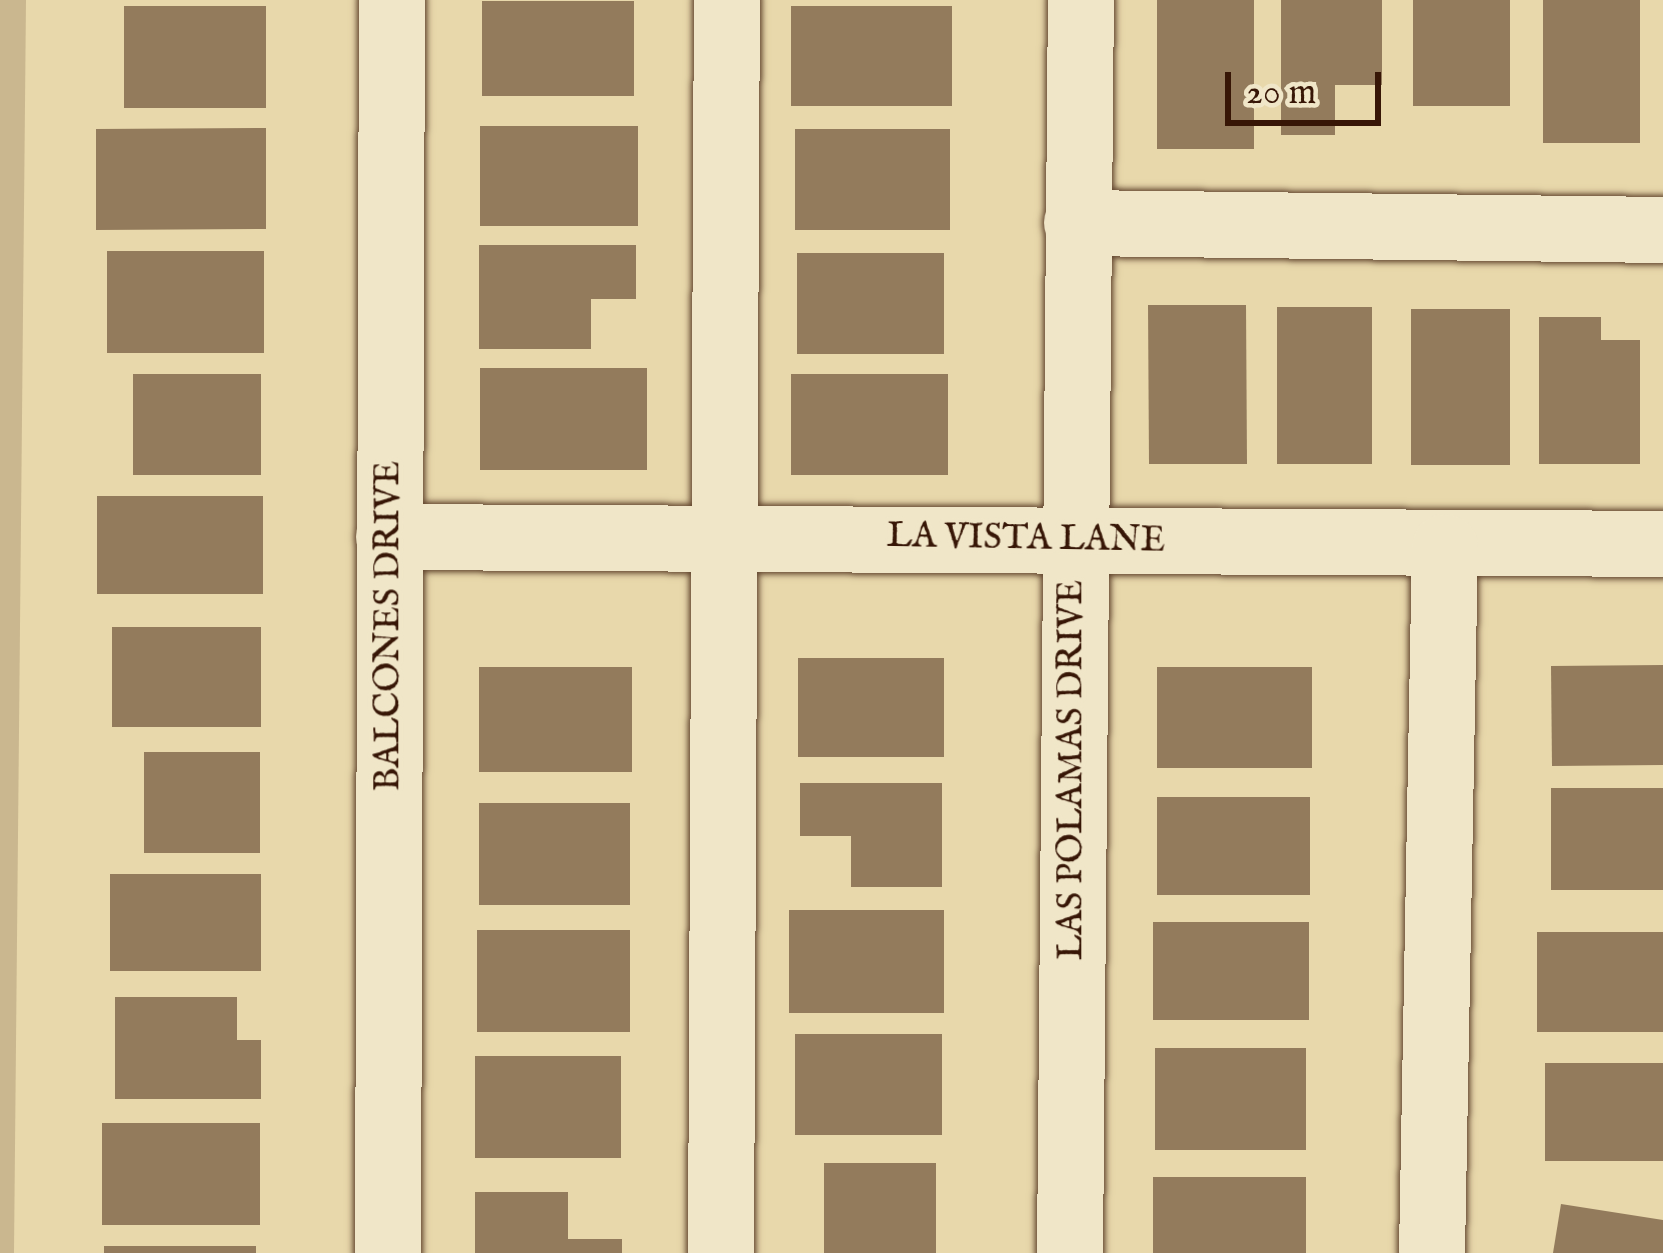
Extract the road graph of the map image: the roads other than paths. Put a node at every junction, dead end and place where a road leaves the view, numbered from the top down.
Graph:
1 (392, 0) edge
2 (727, 0) edge
3 (1081, 0) edge
4 (1077, 223) junction
5 (1663, 230) edge
6 (389, 538) junction
7 (727, 538) junction
8 (1072, 538) junction
9 (1663, 544) edge
10 (1445, 547) junction
11 (388, 1253) edge
12 (721, 1253) edge
13 (1070, 1253) edge
14 (1432, 1253) edge

1 - 6 street, BALCONES DRIVE
2 - 7 street
3 - 4 street, LAS POLAMAS DRIVE
4 - 5 street
4 - 8 street, LAS POLAMAS DRIVE
6 - 7 street, LA VISTA LANE
6 - 11 street, BALCONES DRIVE
7 - 8 street, LA VISTA LANE
7 - 12 street
8 - 10 street, LA VISTA LANE
8 - 13 street, LAS POLAMAS DRIVE
9 - 10 street, LA VISTA LANE
10 - 14 street

